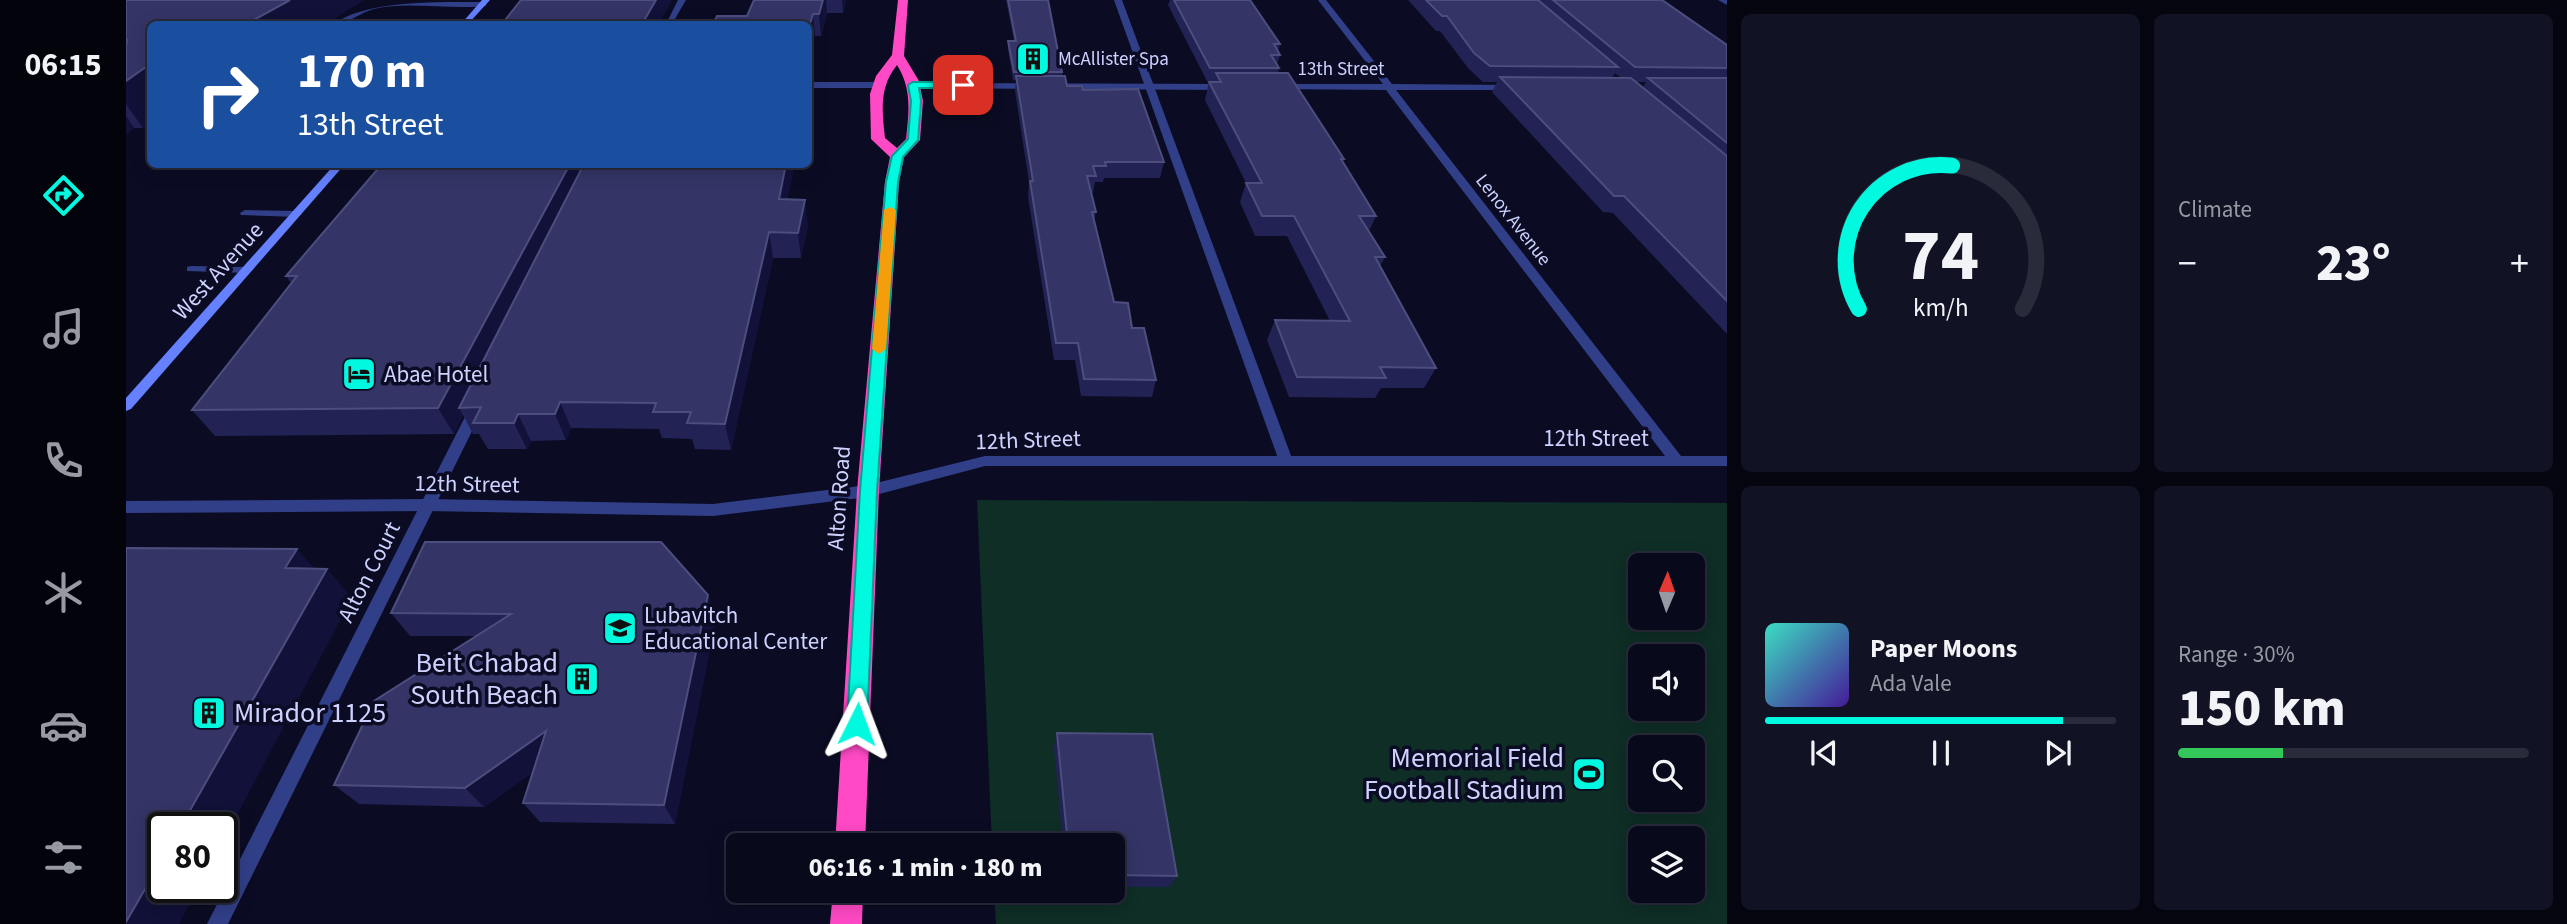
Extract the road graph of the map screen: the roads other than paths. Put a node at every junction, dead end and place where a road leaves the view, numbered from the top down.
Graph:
1 (682, 0) edge
2 (903, 0) edge
3 (1118, 0) edge
4 (1322, 0) edge
5 (1722, 0) edge
6 (484, 2) edge
7 (1727, 3) edge
8 (341, 21) edge
9 (467, 21) edge
10 (671, 21) edge
11 (898, 55) junction
12 (812, 85) edge
13 (876, 85) junction
14 (913, 85) junction
15 (1149, 86) junction
16 (1242, 87) edge
17 (1268, 87) edge
18 (1389, 87) junction
19 (1518, 87) edge
20 (897, 156) junction
21 (338, 168) edge
22 (245, 213) dead end
23 (297, 214) junction
24 (191, 269) dead end
25 (247, 270) junction
26 (483, 395) edge
27 (126, 406) edge
28 (1286, 461) junction
29 (1677, 461) junction
30 (1727, 461) edge
31 (868, 491) junction
32 (428, 505) junction
33 (126, 508) edge
34 (851, 833) edge
35 (847, 903) edge
36 (217, 924) edge
37 (846, 924) edge

1 - 10 street
2 - 11 highway
3 - 15 street
4 - 18 street, Lenox Avenue
5 - 7 street
6 - 8 street
6 - 9 street
11 - 13 highway
11 - 14 highway, Alton Road
12 - 13 street
13 - 20 highway
14 - 15 street
14 - 20 highway, Alton Road
15 - 16 street
15 - 28 street
17 - 18 street, 13th Street
18 - 19 street, 13th Street
18 - 29 street, Lenox Avenue
20 - 31 highway, Alton Road
21 - 23 street, West Avenue
22 - 23 street
23 - 25 street, West Avenue
24 - 25 street
25 - 27 street, West Avenue
26 - 32 street, Alton Court
28 - 29 street, 12th Street
28 - 31 street, 12th Street
29 - 30 street, 12th Street
31 - 32 street, 12th Street
31 - 34 highway, Alton Road
32 - 33 street, 12th Street
32 - 36 street, Alton Court
35 - 37 highway

